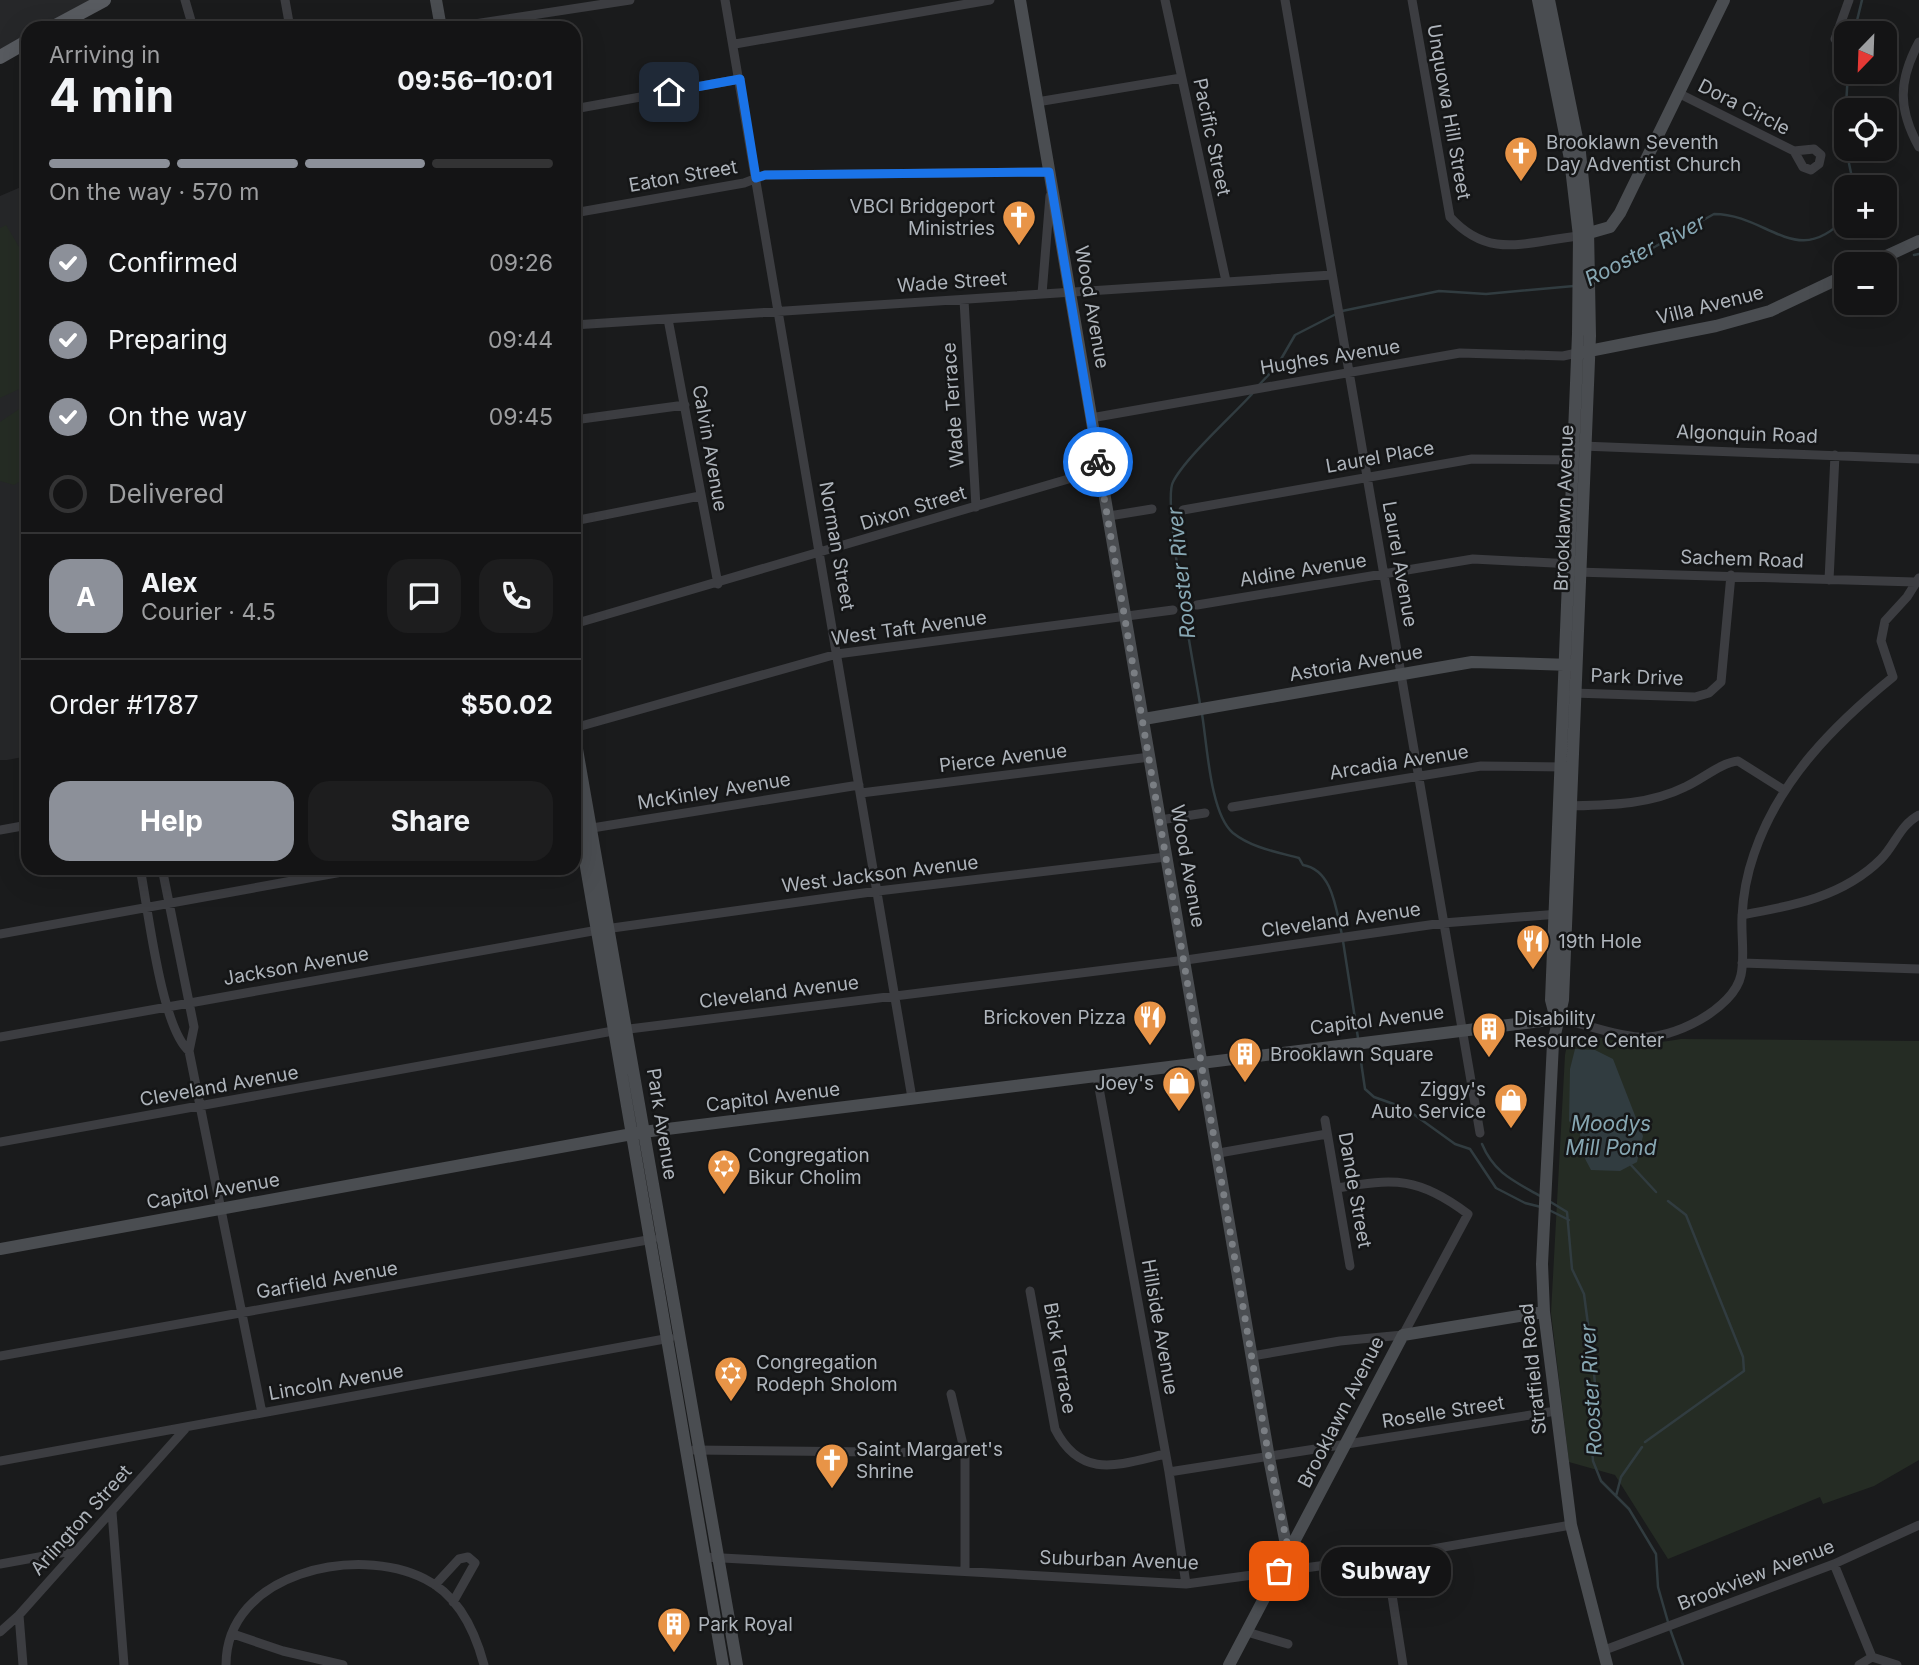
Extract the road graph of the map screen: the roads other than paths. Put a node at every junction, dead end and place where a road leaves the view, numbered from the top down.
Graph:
1 (104, 0) edge
2 (185, 0) edge
3 (285, 0) edge
4 (436, 0) edge
5 (445, 0) edge
6 (630, 0) edge
7 (725, 0) edge
8 (990, 0) edge
9 (1020, 0) edge
10 (1165, 0) edge
11 (1285, 0) edge
12 (1412, 0) edge
13 (1538, 0) edge
14 (1549, 0) edge
15 (1724, 0) edge
16 (1849, 0) edge
17 (65, 21) edge
18 (191, 21) edge
19 (289, 21) edge
20 (440, 21) edge
21 (448, 21) edge
22 (494, 21) edge
23 (1841, 21) edge
24 (1919, 42) edge
25 (735, 44) junction
26 (21, 45) edge
27 (0, 57) edge
28 (1181, 78) junction
29 (740, 79) junction
30 (1678, 93) junction
31 (1037, 102) junction
32 (581, 108) edge
33 (1919, 147) edge
34 (1794, 151) dead end
35 (756, 178) junction
36 (1050, 178) junction
37 (581, 212) edge
38 (1583, 235) junction
39 (1919, 241) edge
40 (1895, 252) edge
41 (1332, 275) junction
42 (1226, 281) junction
43 (1834, 281) edge
44 (1071, 293) junction
45 (1042, 294) junction
46 (964, 300) junction
47 (777, 310) junction
48 (668, 319) junction
49 (581, 325) edge
50 (1583, 352) junction
51 (1347, 372) junction
52 (685, 404) junction
53 (1091, 418) junction
54 (581, 419) edge
55 (1579, 446) junction
56 (1835, 455) junction
57 (1919, 459) edge
58 (1579, 460) junction
59 (1099, 470) junction
60 (1367, 478) junction
61 (700, 496) junction
62 (976, 508) junction
63 (1152, 509) dead end
64 (1183, 510) dead end
65 (1109, 516) junction
66 (581, 520) edge
67 (821, 554) junction
68 (1575, 568) junction
69 (1382, 575) junction
70 (1731, 575) junction
71 (1829, 580) junction
72 (1917, 580) edge
73 (718, 584) junction
74 (1197, 605) dead end
75 (1174, 610) dead end
76 (1126, 618) junction
77 (581, 622) edge
78 (837, 654) junction
79 (1571, 665) junction
80 (1403, 676) junction
81 (1570, 692) junction
82 (1144, 719) junction
83 (581, 728) edge
84 (1150, 757) junction
85 (1567, 767) junction
86 (1418, 778) junction
87 (860, 789) junction
88 (1784, 790) junction
89 (1564, 806) junction
90 (1232, 807) dead end
91 (1206, 813) dead end
92 (1919, 815) edge
93 (1160, 820) junction
94 (21, 826) edge
95 (0, 830) edge
96 (582, 830) edge
97 (1166, 857) junction
98 (141, 875) edge
99 (164, 875) edge
100 (324, 875) edge
101 (878, 891) junction
102 (170, 902) junction
103 (147, 907) junction
104 (1561, 914) junction
105 (1742, 915) junction
106 (1443, 923) junction
107 (603, 929) junction
108 (0, 934) edge
109 (1186, 960) junction
110 (1742, 963) junction
111 (1919, 969) edge
112 (897, 994) junction
113 (190, 1002) junction
114 (167, 1006) junction
115 (1556, 1019) junction
116 (1462, 1029) junction
117 (620, 1030) junction
118 (0, 1037) edge
119 (189, 1051) junction
120 (1202, 1062) junction
121 (1097, 1077) junction
122 (912, 1098) junction
123 (199, 1108) junction
124 (1325, 1120) dead end
125 (637, 1133) junction
126 (1480, 1133) dead end
127 (1327, 1134) junction
128 (0, 1142) edge
129 (1219, 1153) junction
130 (1337, 1188) junction
131 (1546, 1190) joint
132 (219, 1210) junction
133 (655, 1239) junction
134 (0, 1249) edge
135 (1350, 1266) dead end
136 (1030, 1291) dead end
137 (1544, 1312) junction
138 (240, 1313) junction
139 (1403, 1335) junction
140 (672, 1337) junction
141 (0, 1356) edge
142 (1252, 1356) junction
143 (951, 1394) dead end
144 (1556, 1411) junction
145 (262, 1413) junction
146 (185, 1429) junction
147 (1345, 1445) junction
148 (700, 1450) junction
149 (685, 1451) junction
150 (965, 1452) junction
151 (1165, 1454) junction
152 (1269, 1458) junction
153 (0, 1461) edge
154 (1169, 1472) junction
155 (112, 1512) junction
156 (705, 1524) junction
157 (1571, 1525) junction
158 (1919, 1525) edge
159 (77, 1550) junction
160 (718, 1555) junction
161 (1288, 1555) junction
162 (704, 1557) junction
163 (1386, 1557) junction
164 (0, 1564) edge
165 (1834, 1564) junction
166 (965, 1569) junction
167 (1279, 1571) junction
168 (1186, 1584) junction
169 (435, 1585) junction
170 (453, 1602) junction
171 (19, 1615) junction
172 (0, 1632) edge
173 (1247, 1632) junction
174 (233, 1634) junction
175 (1288, 1644) dead end
176 (1602, 1651) junction
177 (1872, 1657) junction
178 (23, 1665) edge
179 (124, 1665) edge
180 (226, 1665) edge
181 (343, 1665) edge
182 (484, 1665) edge
183 (723, 1665) edge
184 (737, 1665) edge
185 (1229, 1665) edge
186 (1403, 1665) edge
187 (1607, 1665) edge
188 (1859, 1665) edge
189 (1897, 1665) edge

1 - 17 main road
2 - 18 street
3 - 19 street
4 - 20 main road
5 - 21 main road
6 - 22 street
7 - 25 street, Norman Street
8 - 25 street
9 - 31 main road, Wood Avenue
10 - 28 street, Pacific Street
11 - 41 street, Laurel Avenue
12 - 38 street, Unquowa Hill Street
13 - 38 main road, Brooklawn Avenue
14 - 38 main road, Brooklawn Avenue
15 - 30 main road
16 - 23 street
24 - 33 street
25 - 29 street, Norman Street
26 - 27 main road
28 - 31 street
28 - 42 street, Pacific Street
29 - 32 street
29 - 35 street, Norman Street
30 - 34 street, Dora Circle
30 - 38 main road
31 - 36 main road, Wood Avenue
35 - 36 street, Eaton Street
35 - 37 street, Eaton Street
35 - 47 street, Norman Street
36 - 44 main road, Wood Avenue
36 - 45 street, Wood Avenue
38 - 50 main road, Brooklawn Avenue
39 - 40 main road
41 - 42 street, Wade Street
41 - 51 street, Laurel Avenue
42 - 44 street, Wade Street
43 - 50 main road, Villa Avenue
44 - 45 street, Wade Street
44 - 53 main road, Wood Avenue
45 - 46 street, Wade Street
46 - 47 street, Wade Street
46 - 62 street, Wade Terrace
47 - 48 street, Wade Street
47 - 67 street, Norman Street
48 - 49 street, Wade Street
48 - 52 street, Calvin Avenue
50 - 51 street, Hughes Avenue
50 - 55 main road, Brooklawn Avenue
51 - 53 street, Hughes Avenue
51 - 60 street, Laurel Avenue
52 - 54 street
52 - 61 street, Calvin Avenue
53 - 59 main road, Wood Avenue
55 - 56 street, Algonquin Road
55 - 58 main road, Brooklawn Avenue
56 - 57 street, Algonquin Road
56 - 71 street
58 - 60 street, Laurel Place
58 - 68 main road, Brooklawn Avenue
59 - 62 street, Dixon Street
59 - 65 main road, Wood Avenue
60 - 64 street, Laurel Place
60 - 69 street, Laurel Avenue
61 - 66 street
61 - 73 street, Calvin Avenue
62 - 67 street, Dixon Street
63 - 65 street
65 - 76 main road, Wood Avenue
67 - 73 street, Dixon Street
67 - 78 street, Norman Street
68 - 69 street, Aldine Avenue
68 - 70 street, Sachem Road
68 - 79 main road, Brooklawn Avenue
69 - 74 street, Aldine Avenue
69 - 80 street, Laurel Avenue
70 - 71 street, Sachem Road
70 - 81 street, Park Drive
71 - 72 street, Sachem Road
72 - 88 street
73 - 77 street, Dixon Street
75 - 76 street, West Taft Avenue
76 - 78 street, West Taft Avenue
76 - 82 main road, Wood Avenue
78 - 83 street, West Taft Avenue
78 - 87 street, Norman Street
79 - 80 main road, Astoria Avenue
79 - 81 main road, Brooklawn Avenue
80 - 82 main road, Astoria Avenue
80 - 86 street, Laurel Avenue
81 - 85 main road, Brooklawn Avenue
82 - 84 main road, Wood Avenue
84 - 87 street, Pierce Avenue
84 - 93 main road, Wood Avenue
85 - 86 street, Arcadia Avenue
85 - 89 main road, Brooklawn Avenue
86 - 90 street, Arcadia Avenue
86 - 106 street, Laurel Avenue
87 - 96 street, McKinley Avenue
87 - 101 street, Norman Street
88 - 89 street
88 - 105 street
89 - 104 main road, Brooklawn Avenue
91 - 93 street
92 - 105 street
93 - 97 main road, Wood Avenue
94 - 95 street
96 - 107 main road, Park Avenue
97 - 101 street, West Jackson Avenue
97 - 109 main road, Wood Avenue
98 - 103 street
99 - 102 street
100 - 102 street
101 - 107 street, West Jackson Avenue
101 - 112 street, Norman Street
102 - 103 street
102 - 113 street
103 - 108 street
103 - 114 street
104 - 106 street, Cleveland Avenue
104 - 115 main road, Brooklawn Avenue
105 - 110 street
106 - 109 street, Cleveland Avenue
106 - 116 street, Laurel Avenue
107 - 113 street, Jackson Avenue
107 - 117 main road, Park Avenue
109 - 112 street, Cleveland Avenue
109 - 120 main road, Wood Avenue
110 - 111 street
110 - 115 street
112 - 117 street, Cleveland Avenue
112 - 122 street, Norman Street
113 - 114 street, Jackson Avenue
113 - 119 street
114 - 118 street, Jackson Avenue
114 - 119 street
115 - 116 main road, Capitol Avenue
115 - 131 main road, Brooklawn Avenue
116 - 120 main road, Capitol Avenue
116 - 126 street, Laurel Avenue
117 - 123 street, Cleveland Avenue
117 - 125 main road, Park Avenue
119 - 123 street
120 - 121 main road, Capitol Avenue
120 - 129 main road, Wood Avenue
121 - 122 main road, Capitol Avenue
121 - 151 street, Hillside Avenue
122 - 125 main road, Capitol Avenue
123 - 128 street, Cleveland Avenue
123 - 132 street
124 - 127 street, Dande Street
125 - 132 main road, Capitol Avenue
125 - 133 main road, Park Avenue
127 - 129 street
127 - 130 street, Dande Street
129 - 142 main road, Wood Avenue
130 - 135 street, Dande Street
130 - 139 street, Brooklawn Avenue
131 - 137 main road, Stratfield Road
132 - 134 main road, Capitol Avenue
132 - 138 street
133 - 138 street, Garfield Avenue
133 - 140 main road, Park Avenue
136 - 151 street, Bick Terrace
137 - 139 main road
137 - 144 main road, Stratfield Road
138 - 141 street, Garfield Avenue
138 - 145 street
139 - 142 street
139 - 147 main road, Brooklawn Avenue
140 - 145 street, Lincoln Avenue
140 - 148 main road, Park Avenue
140 - 149 main road, Park Avenue
142 - 152 main road, Wood Avenue
143 - 150 street
144 - 147 street, Roselle Street
144 - 157 main road, Stratfield Road
145 - 146 street, Lincoln Avenue
146 - 153 street, Lincoln Avenue
146 - 155 street, Arlington Street
147 - 152 street, Roselle Street
147 - 161 main road, Brooklawn Avenue
148 - 149 street
148 - 150 street
148 - 156 main road, Park Avenue
149 - 156 main road, Park Avenue
150 - 166 street
151 - 154 street, Hillside Avenue
152 - 154 street, Roselle Street
152 - 161 main road, Wood Avenue
154 - 168 street, Hillside Avenue
155 - 159 street, Arlington Street
155 - 179 street
156 - 160 main road, Park Avenue
156 - 162 main road, Park Avenue
157 - 163 street, Suburban Avenue
157 - 176 main road, Stratfield Road
158 - 165 street, Brookview Avenue
159 - 164 street
159 - 171 street, Arlington Street
160 - 162 street, Suburban Avenue
160 - 166 street, Suburban Avenue
160 - 184 main road, Park Avenue
161 - 167 main road, Brooklawn Avenue
162 - 183 main road, Park Avenue
163 - 167 street, Suburban Avenue
163 - 186 street
165 - 176 street, Brookview Avenue
165 - 177 street
166 - 168 street, Suburban Avenue
167 - 168 street, Suburban Avenue
167 - 173 main road, Brooklawn Avenue
169 - 170 street
169 - 170 street
169 - 174 street
170 - 182 street
171 - 172 street, Arlington Street
171 - 178 street
173 - 175 street
173 - 185 main road, Brooklawn Avenue
174 - 180 street
174 - 181 street
176 - 187 main road, Stratfield Road
177 - 188 street
177 - 189 street

